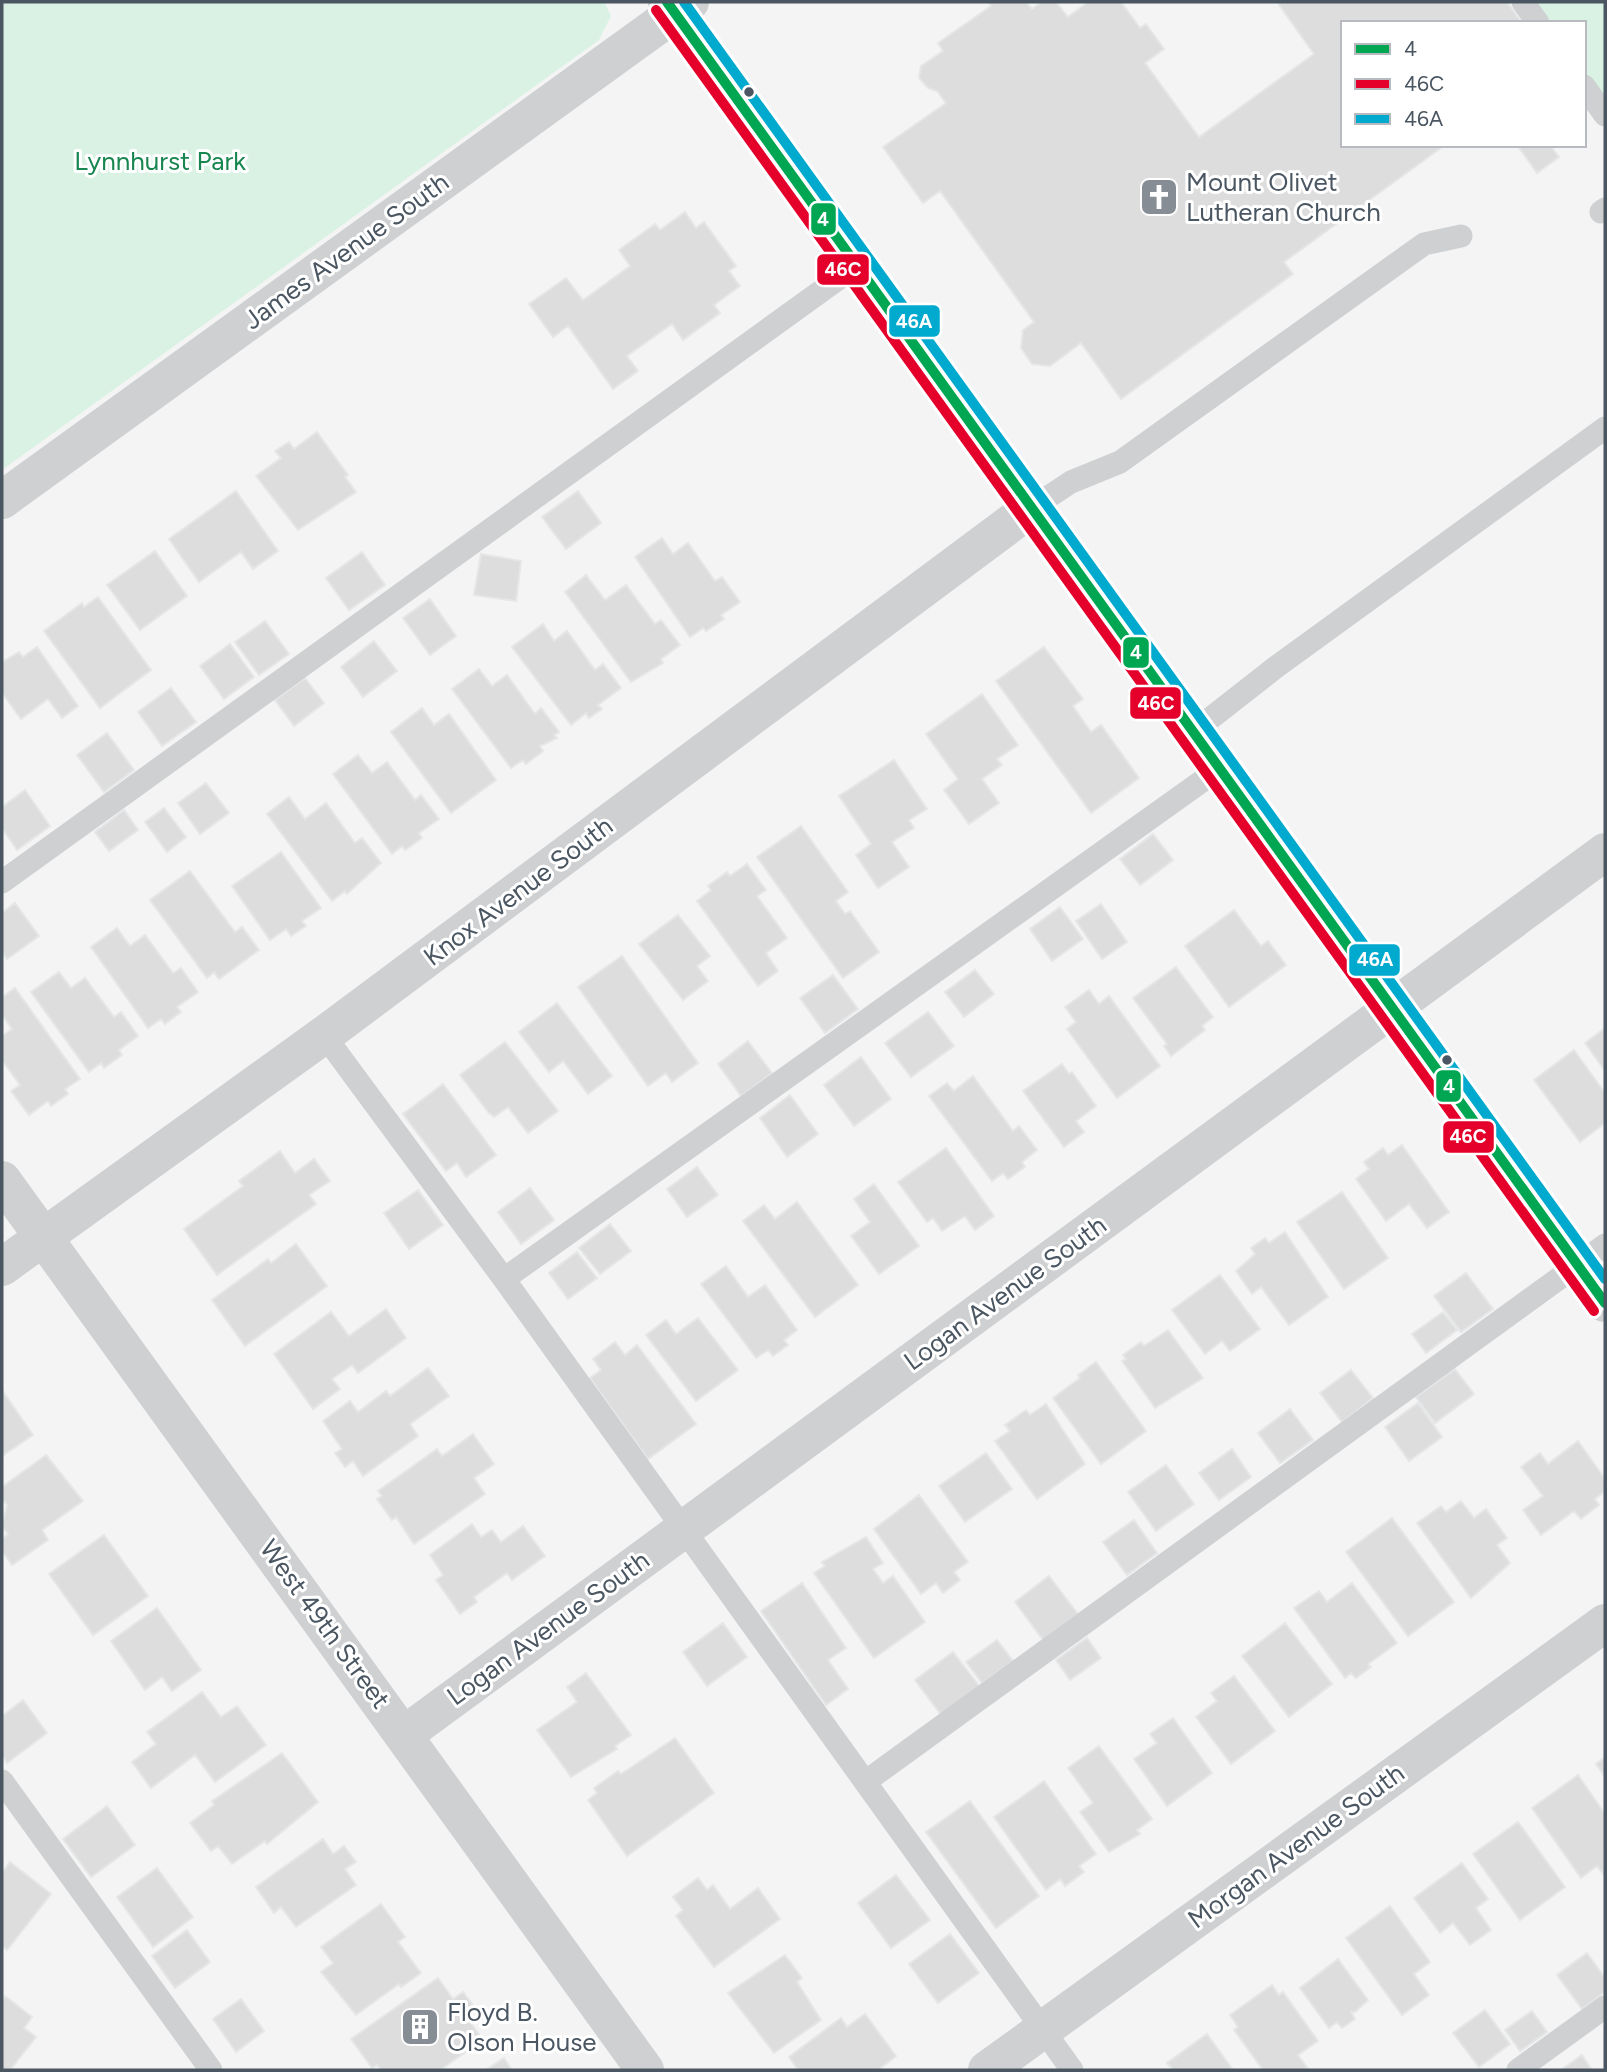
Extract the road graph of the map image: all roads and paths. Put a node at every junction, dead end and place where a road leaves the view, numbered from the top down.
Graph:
1 (1523, 2) edge
2 (678, 5) edge
3 (1537, 21) edge
4 (1586, 89) edge
5 (1605, 116) edge
6 (1461, 236) dead end
7 (856, 266) junction
8 (1605, 428) edge
9 (2, 500) edge
10 (1030, 509) junction
11 (1193, 732) junction
12 (1219, 769) junction
13 (1605, 852) edge
14 (2, 882) edge
15 (1393, 1007) junction
16 (324, 1035) junction
17 (2, 1180) edge
18 (44, 1238) junction
19 (1592, 1255) edge
20 (2, 1267) edge
21 (504, 1279) junction
22 (1605, 1303) edge
23 (683, 1528) junction
24 (1605, 1623) edge
25 (405, 1734) junction
26 (2, 1781) edge
27 (865, 1782) junction
28 (1605, 2007) edge
29 (1043, 2029) junction
30 (211, 2070) edge
31 (645, 2070) edge
32 (987, 2070) edge
33 (1072, 2070) edge
34 (1518, 2070) edge

1 - 3 lane
2 - 7 main road
2 - 9 street, James Avenue South
4 - 5 lane
6 - 10 lane
7 - 10 main road
7 - 14 lane
8 - 11 lane
10 - 11 main road
10 - 16 street, Knox Avenue South
11 - 12 main road
12 - 15 main road
12 - 21 lane
13 - 15 street, Logan Avenue South
15 - 19 main road
15 - 23 street, Logan Avenue South
16 - 18 street, Knox Avenue South
16 - 21 lane
17 - 18 street, West 49th Street
18 - 20 street, Knox Avenue South
18 - 25 street, West 49th Street
19 - 22 main road
19 - 27 lane
21 - 23 lane
23 - 25 street, Logan Avenue South
23 - 27 lane
24 - 29 street, Morgan Avenue South
25 - 31 street, West 49th Street
26 - 30 lane
27 - 29 lane
28 - 34 lane
29 - 32 street, Morgan Avenue South
29 - 33 lane

